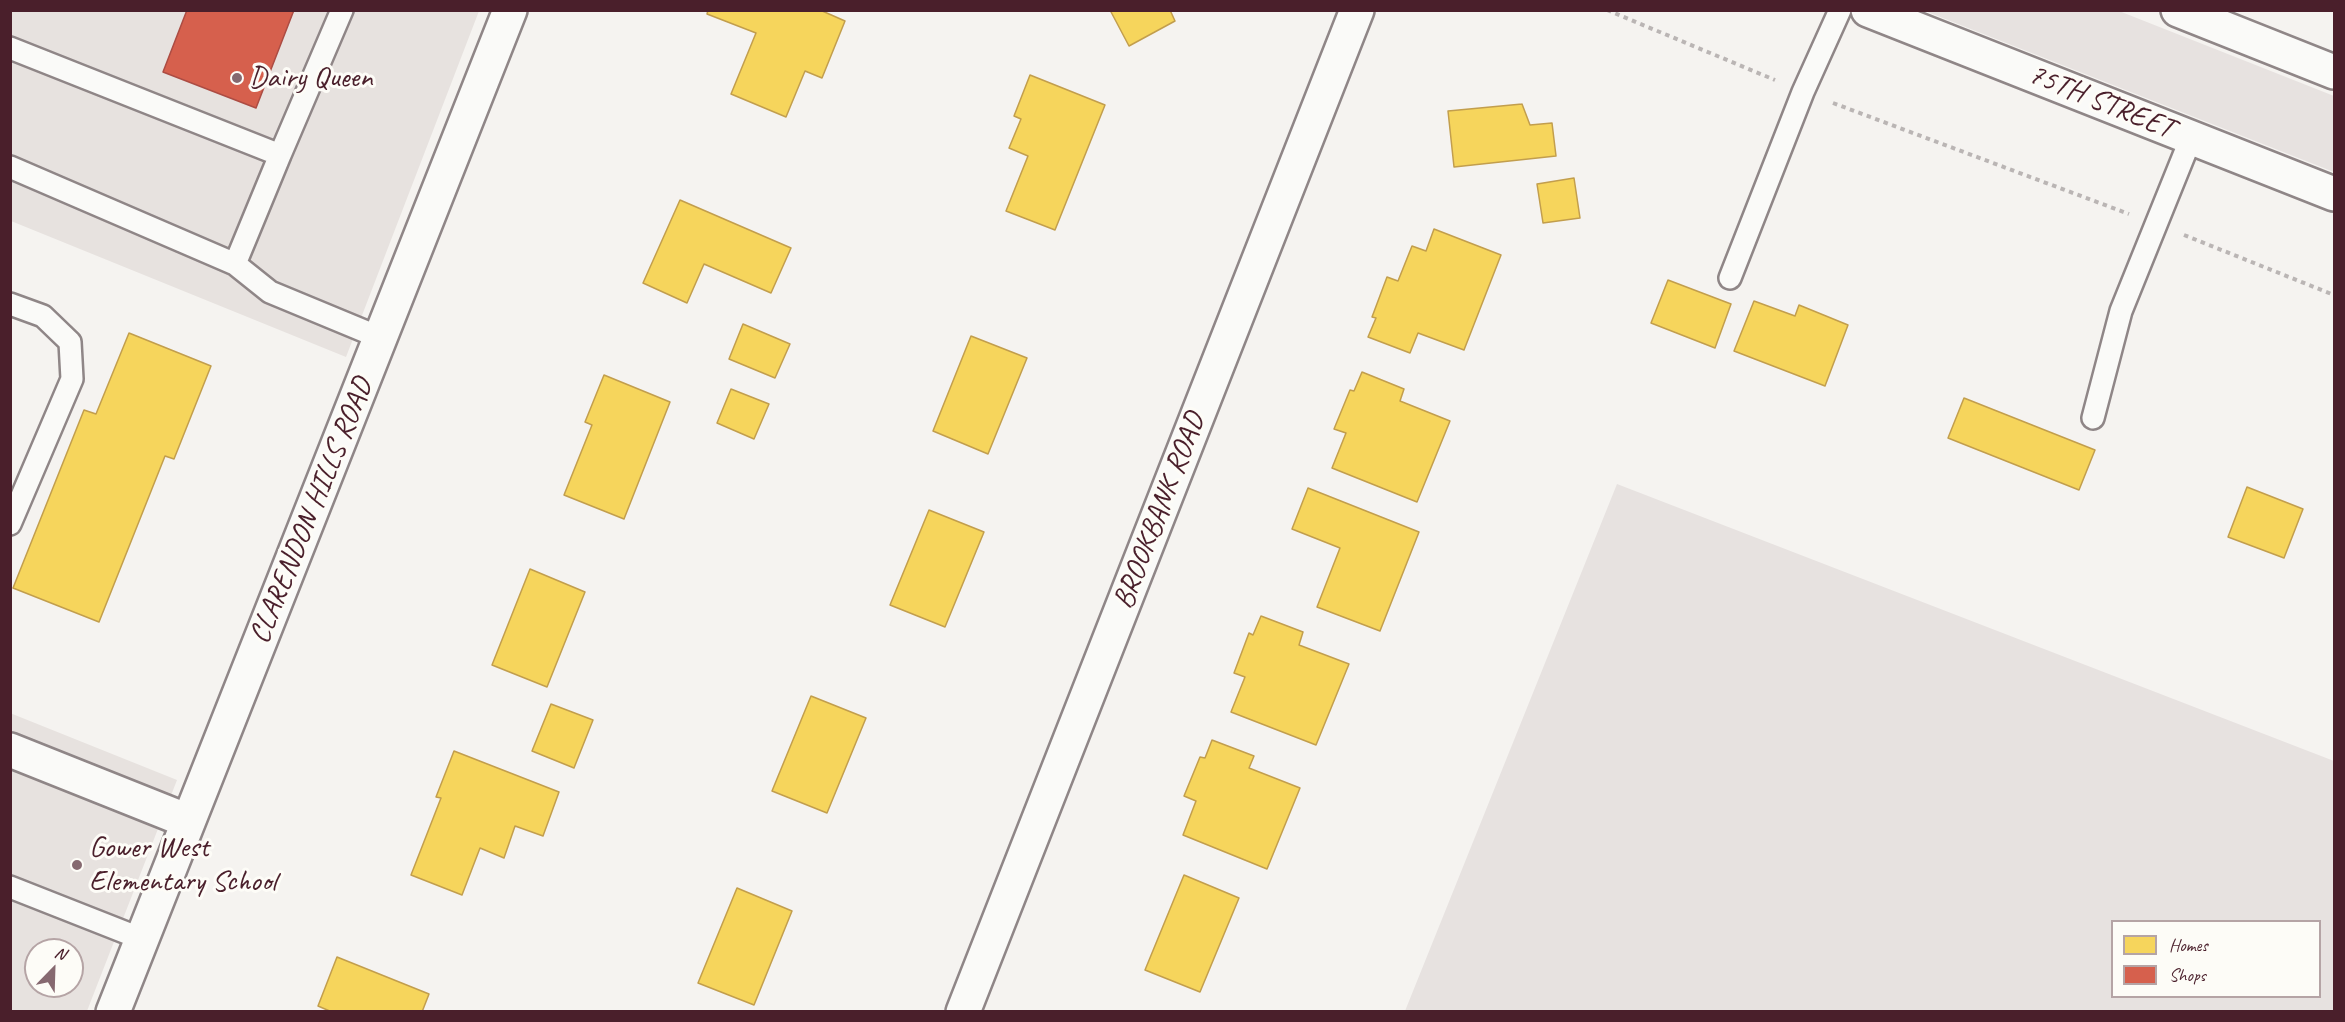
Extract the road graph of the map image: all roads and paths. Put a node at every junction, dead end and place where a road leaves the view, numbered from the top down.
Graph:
1 (342, 10) edge
2 (510, 10) edge
3 (1356, 10) edge
4 (1607, 10) edge
5 (1840, 10) edge
6 (1868, 10) edge
7 (2178, 10) edge
8 (10, 48) edge
9 (2334, 72) edge
10 (1803, 92) junction
11 (2191, 138) junction
12 (280, 155) junction
13 (10, 167) edge
14 (2334, 194) edge
15 (2156, 224) junction
16 (235, 264) junction
17 (1730, 278) dead end
18 (2334, 295) edge
19 (10, 304) edge
20 (381, 338) junction
21 (2092, 418) dead end
22 (15, 501) edge
23 (10, 524) edge
24 (10, 750) edge
25 (188, 821) junction
26 (12, 892) edge
27 (141, 939) junction
28 (113, 1011) edge
29 (963, 1011) edge

1 - 12 lane
2 - 20 street, CLARENDON HILLS ROAD
3 - 29 street, BROOKBANK ROAD
4 - 10 path
5 - 10 lane
6 - 11 street, 75TH STREET
7 - 9 street
8 - 12 lane
10 - 15 path
10 - 17 lane
11 - 14 street, 75TH STREET
11 - 15 lane
12 - 16 lane
13 - 16 lane
15 - 18 path
15 - 21 lane
16 - 20 lane
19 - 22 lane
20 - 25 street, CLARENDON HILLS ROAD
22 - 23 lane
24 - 25 street
25 - 27 street, CLARENDON HILLS ROAD
26 - 27 lane
27 - 28 street, CLARENDON HILLS ROAD

